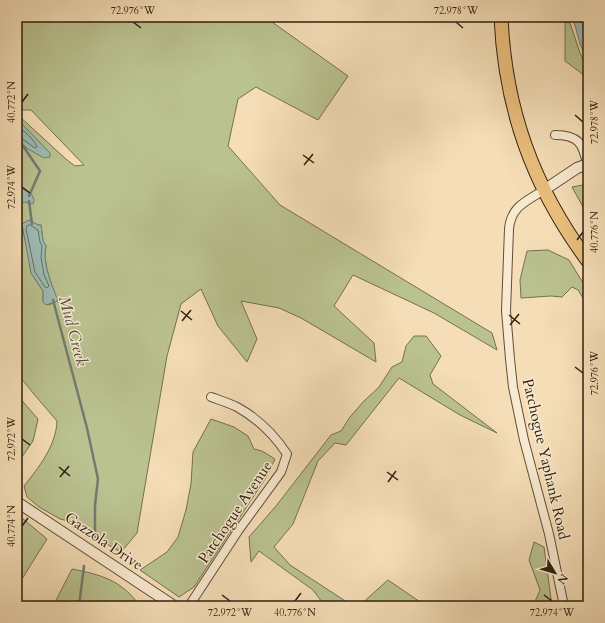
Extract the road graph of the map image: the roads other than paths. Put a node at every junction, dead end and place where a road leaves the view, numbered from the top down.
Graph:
1 (501, 17) edge
2 (555, 135) dead end
3 (588, 164) edge
4 (544, 190) junction
5 (588, 261) edge
6 (211, 397) dead end
7 (17, 502) edge
8 (174, 606) edge
9 (189, 606) edge
10 (564, 606) edge

1 - 4 main road
2 - 3 street
3 - 4 street
4 - 5 main road
4 - 10 street, Patchogue Yaphank Road
6 - 9 street, Patchogue Avenue
7 - 8 street, Gazzola Drive

